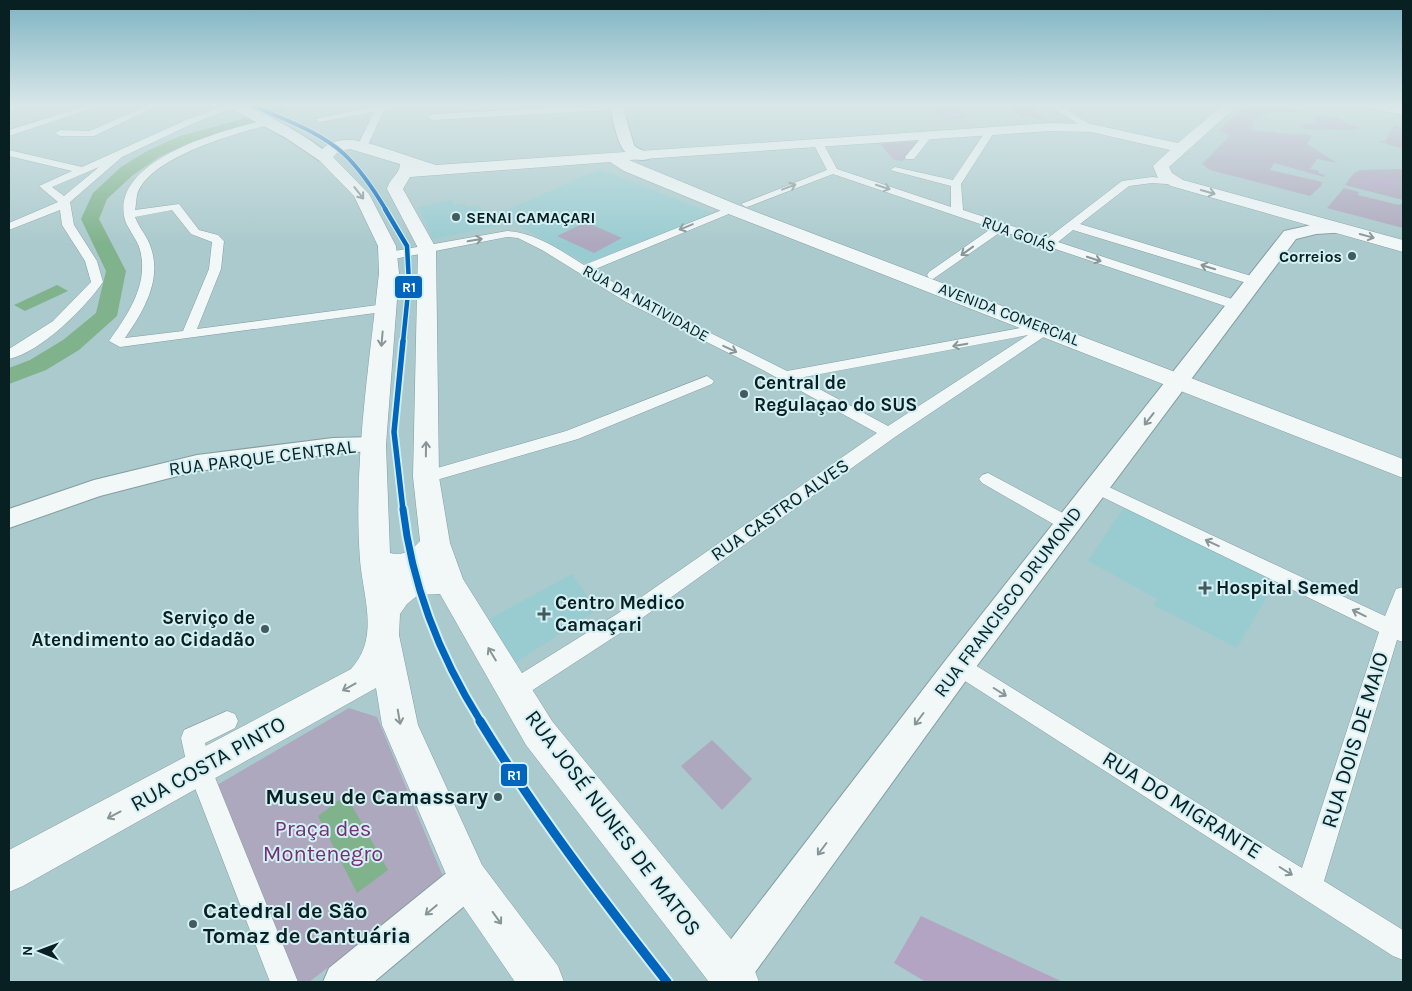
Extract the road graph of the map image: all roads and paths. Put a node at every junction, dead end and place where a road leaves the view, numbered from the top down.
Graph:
1 (126, 151) edge
2 (182, 151) edge
3 (317, 151) edge
4 (328, 151) edge
5 (370, 151) edge
6 (631, 151) edge
7 (702, 151) edge
8 (703, 151) edge
9 (823, 151) edge
10 (915, 151) edge
11 (977, 151) edge
12 (1177, 151) edge
13 (616, 152) joint
14 (9, 153) edge
15 (118, 155) junction
16 (910, 157) dead end
17 (325, 158) junction
18 (657, 166) junction
19 (82, 170) junction
20 (405, 170) junction
21 (833, 170) junction
22 (895, 170) dead end
23 (1177, 183) junction
24 (956, 184) junction
25 (65, 202) junction
26 (739, 206) junction
27 (957, 211) junction
28 (1278, 212) junction
29 (129, 215) junction
30 (1073, 226) junction
31 (9, 227) edge
32 (1000, 227) junction
33 (1342, 229) junction
34 (1292, 234) junction
35 (1048, 244) junction
36 (1403, 246) edge
37 (425, 250) junction
38 (388, 258) junction
39 (585, 269) junction
40 (934, 275) junction
41 (1254, 281) junction
42 (1236, 305) junction
43 (385, 308) junction
44 (1040, 324) junction
45 (188, 335) junction
46 (991, 339) junction
47 (9, 354) edge
48 (1009, 354) junction
49 (786, 376) junction
50 (1183, 376) junction
51 (707, 381) dead end
52 (889, 433) junction
53 (373, 445) junction
54 (1403, 454) edge
55 (1403, 469) edge
56 (426, 477) junction
57 (988, 478) dead end
58 (1096, 487) junction
59 (9, 519) edge
60 (1068, 524) junction
61 (435, 543) junction
62 (374, 560) junction
63 (449, 582) junction
64 (1403, 595) edge
65 (384, 624) junction
66 (1397, 631) edge
67 (959, 666) junction
68 (514, 690) junction
69 (227, 722) dead end
70 (200, 770) junction
71 (9, 872) edge
72 (468, 879) junction
73 (1310, 885) junction
74 (1403, 946) edge
75 (733, 978) edge
76 (284, 982) edge
77 (343, 982) edge
78 (542, 982) edge

1 - 15 street
2 - 29 street
3 - 17 main road
4 - 17 main road
5 - 20 main road
6 - 18 main road
7 - 18 main road
8 - 18 main road
9 - 21 street
10 - 16 street
11 - 24 street
12 - 23 main road
13 - 18 main road, AVENIDA COMERCIAL
13 - 20 main road
14 - 19 street
15 - 19 street
15 - 25 street
17 -> 38 main road
18 - 26 main road, AVENIDA COMERCIAL
19 - 25 street
20 - 37 main road
26 -> 21 street
21 -> 27 street, RUA GOIÁS
22 - 24 street
23 -> 28 main road
23 - 30 street
24 - 27 street
25 - 31 street
25 - 47 street
26 -> 39 street
26 - 40 main road, AVENIDA COMERCIAL
26 - 44 main road, AVENIDA COMERCIAL
27 - 32 street, RUA GOIÁS
28 - 33 main road
28 - 34 main road
29 - 45 street
29 - 45 street
30 - 35 street
41 -> 30 street
32 - 35 street, RUA GOIÁS
32 -> 40 street
33 - 34 main road
33 -> 36 main road
34 - 41 main road, RUA FRANCISCO DRUMOND
35 -> 42 street, RUA GOIÁS
37 - 38 main road
37 - 38 main road
37 -> 39 street, RUA DA NATIVIDADE
56 -> 37 main road, RUA JOSÉ NUNES DE MATOS
38 - 43 main road
39 -> 49 street, RUA DA NATIVIDADE
40 - 44 main road, AVENIDA COMERCIAL
41 - 42 main road, RUA FRANCISCO DRUMOND
42 - 50 main road, RUA FRANCISCO DRUMOND
43 - 45 street
43 -> 53 main road
44 - 46 street
44 - 48 street, RUA CASTRO ALVES
44 - 50 main road, AVENIDA COMERCIAL
46 - 48 street
46 -> 49 street
48 - 52 street, RUA CASTRO ALVES
49 - 52 street, RUA DA NATIVIDADE
50 - 54 main road, AVENIDA COMERCIAL
50 - 55 main road, AVENIDA COMERCIAL
50 -> 58 main road, RUA FRANCISCO DRUMOND
51 - 56 street
52 - 68 street, RUA CASTRO ALVES
53 - 59 main road, RUA PARQUE CENTRAL
53 - 62 main road
56 - 61 main road, RUA JOSÉ NUNES DE MATOS
57 - 60 street
58 - 60 main road, RUA FRANCISCO DRUMOND
66 -> 58 street
60 - 67 main road, RUA FRANCISCO DRUMOND
61 - 62 main road
61 - 63 main road, RUA JOSÉ NUNES DE MATOS
62 - 65 main road
63 - 65 main road
68 -> 63 main road, RUA JOSÉ NUNES DE MATOS
64 - 66 street, RUA DOIS DE MAIO
65 -> 70 main road, RUA COSTA PINTO
65 -> 72 main road
66 - 73 street, RUA DOIS DE MAIO
67 -> 73 street, RUA DO MIGRANTE
67 -> 75 main road, RUA FRANCISCO DRUMOND
68 - 75 main road, RUA JOSÉ NUNES DE MATOS
69 - 70 street
70 -> 71 main road, RUA COSTA PINTO
70 - 76 street
72 -> 77 main road
72 -> 78 main road
73 - 74 street, RUA DO MIGRANTE

